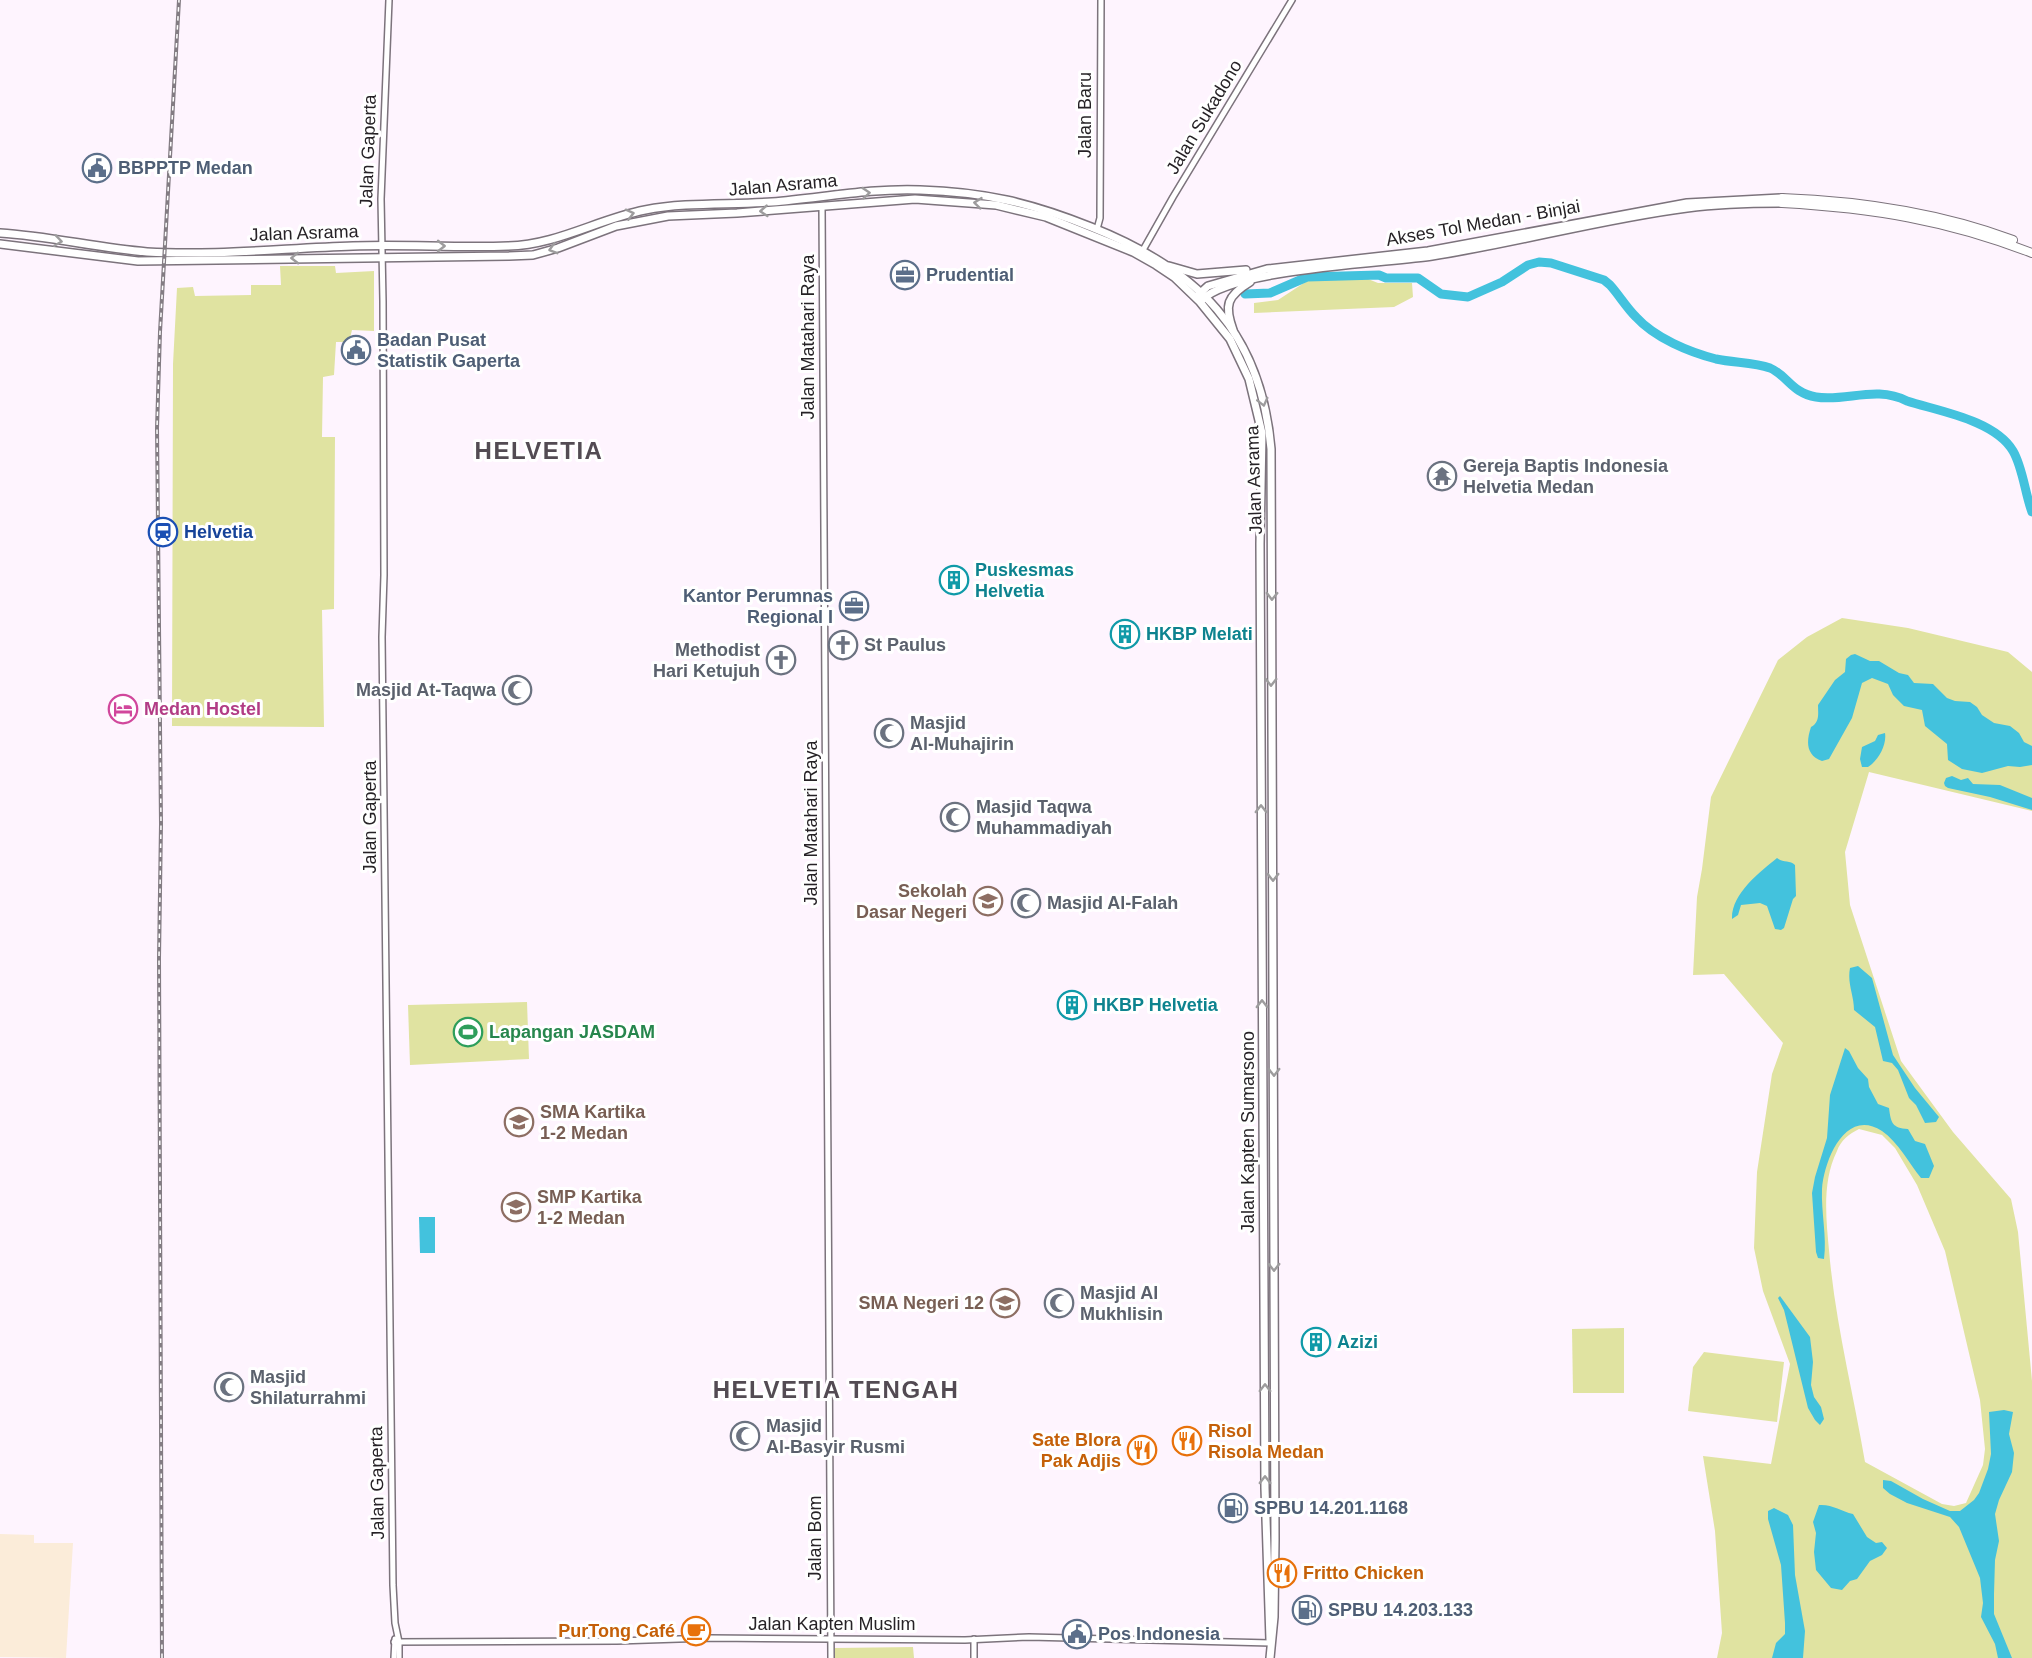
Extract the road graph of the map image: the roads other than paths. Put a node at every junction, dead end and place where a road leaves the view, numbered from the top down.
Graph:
1 (388, 0) edge
2 (1101, 0) edge
3 (1292, 0) edge
4 (1782, 200) junction
5 (822, 207) junction
6 (1585, 224) junction
7 (1097, 227) junction
8 (0, 233) edge
9 (0, 244) edge
10 (382, 245) junction
11 (2032, 248) edge
12 (1143, 250) junction
13 (2032, 253) edge
14 (382, 256) junction
15 (1169, 266) junction
16 (1263, 269) junction
17 (1257, 278) junction
18 (1201, 297) junction
19 (1234, 332) junction
20 (1261, 620) joint
21 (1271, 623) joint
22 (1263, 1097) junction
23 (1274, 1097) junction
24 (830, 1438) joint
25 (831, 1638) junction
26 (974, 1639) junction
27 (397, 1642) junction
28 (1271, 1643) junction
29 (394, 1658) edge
30 (399, 1658) edge
31 (831, 1658) edge
32 (974, 1658) edge
33 (1270, 1658) edge

1 - 10 street, Jalan Gaperta
2 - 7 street, Jalan Baru
3 - 12 street, Jalan Sukadono
4 - 6 main road, Akses Tol Medan - Binjai
4 - 11 highway
4 - 13 highway
7 -> 5 main road, Jalan Asrama
5 -> 14 main road, Jalan Asrama
5 - 24 street, Jalan Matahari Raya
6 - 16 main road, Akses Tol Medan - Binjai
6 - 17 main road, Akses Tol Medan - Binjai
10 -> 7 main road, Jalan Asrama
7 - 12 main road, Jalan Asrama
7 - 18 main road, Jalan Asrama
8 -> 10 main road, Jalan Asrama
14 -> 9 main road, Jalan Asrama
10 - 14 street, Jalan Gaperta
12 - 15 main road, Jalan Asrama
14 - 27 street, Jalan Gaperta
15 - 16 main road
15 - 18 main road, Jalan Asrama
16 - 18 main road, Akses Tol Medan - Binjai
17 - 18 main road, Akses Tol Medan - Binjai
17 - 19 main road
18 - 19 main road, Jalan Asrama
18 - 20 main road, Jalan Asrama
19 -> 21 main road, Jalan Asrama
22 -> 20 main road, Jalan Kapten Sumarsono
21 -> 23 main road, Jalan Kapten Sumarsono
22 - 23 main road
28 -> 22 main road, Jalan Kapten Sumarsono
23 -> 28 main road, Jalan Kapten Sumarsono
24 - 25 street, Jalan Bom
25 - 26 street, Jalan Kapten Muslim
25 - 27 street, Jalan Kapten Muslim
25 - 31 street, Jalan Bom
26 - 28 street, Jalan Kapten Muslim
26 - 32 street
27 - 29 street, Jalan Gaperta
27 - 30 street, Jalan Gaperta
28 - 33 main road, Jalan Kapten Sumarsono

